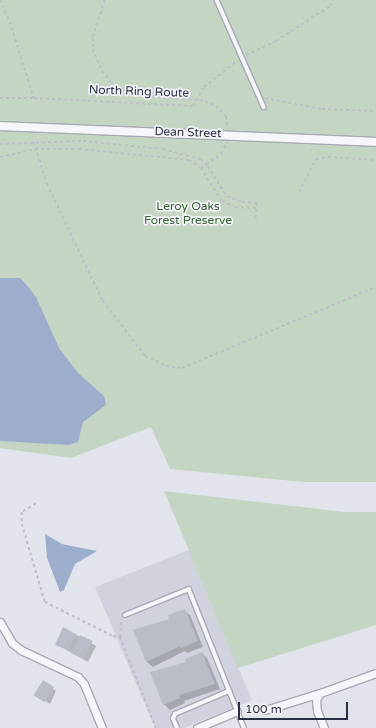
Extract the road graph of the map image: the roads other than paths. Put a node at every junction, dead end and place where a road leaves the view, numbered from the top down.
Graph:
1 (217, 0) edge
2 (264, 107) dead end
3 (0, 126) edge
4 (376, 142) edge
5 (125, 615) road end
6 (0, 622) edge
7 (376, 673) edge
8 (229, 691) junction
9 (320, 693) junction
10 (265, 710) dead end
11 (237, 712) junction
12 (244, 727) dead end
13 (102, 728) edge
14 (177, 728) edge
15 (197, 728) edge
16 (324, 728) edge

1 - 2 lane
3 - 4 street, Dean Street
5 - 8 lane
6 - 13 street
7 - 9 street
8 - 11 lane
8 - 14 lane
9 - 10 street
9 - 16 street
11 - 12 lane
11 - 15 street

